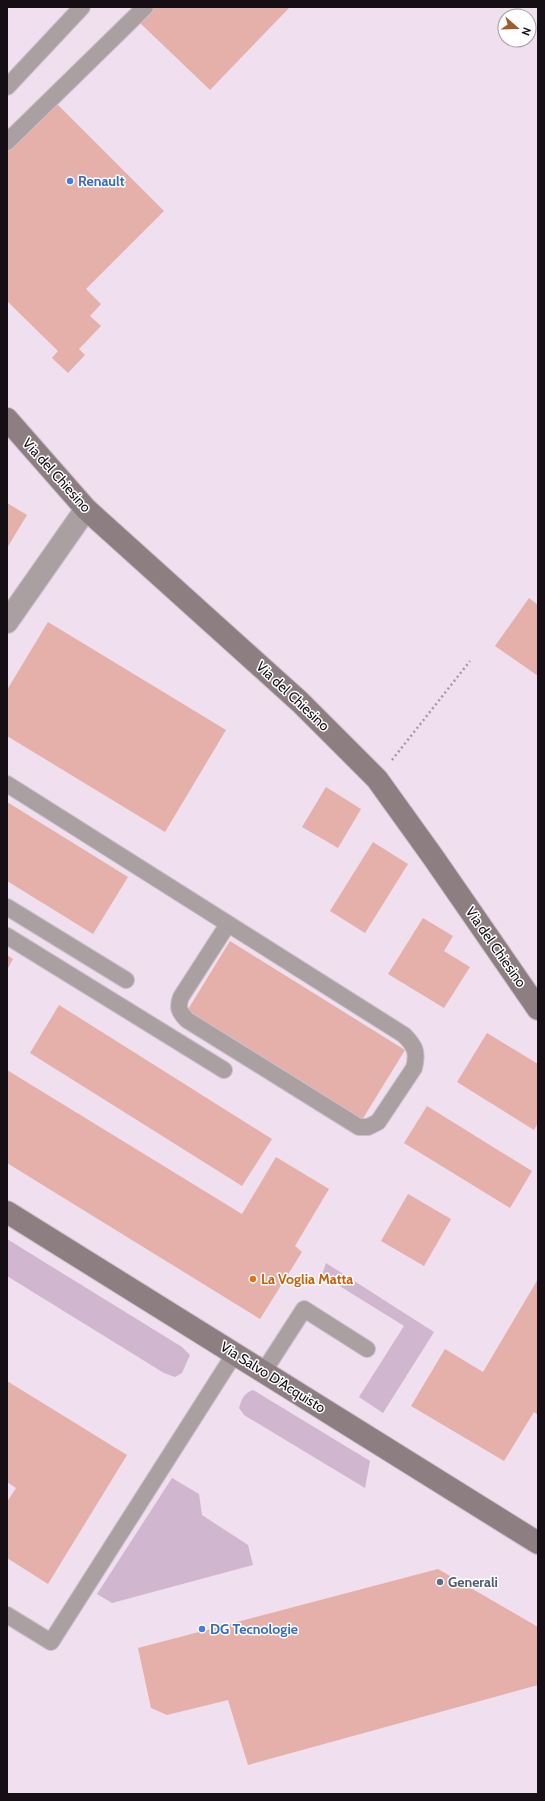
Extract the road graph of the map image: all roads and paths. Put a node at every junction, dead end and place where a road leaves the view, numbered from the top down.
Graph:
1 (82, 7) edge
2 (145, 7) edge
3 (7, 87) edge
4 (7, 142) edge
5 (7, 419) edge
6 (86, 509) junction
7 (7, 622) edge
8 (470, 661) dead end
9 (377, 779) junction
10 (7, 784) edge
11 (7, 907) edge
12 (228, 924) junction
13 (7, 936) edge
14 (126, 980) dead end
15 (538, 1009) edge
16 (224, 1070) dead end
17 (7, 1212) edge
18 (367, 1349) dead end
19 (235, 1353) junction
20 (264, 1371) junction
21 (538, 1543) edge
22 (7, 1615) edge

1 - 3 lane
2 - 4 lane
5 - 6 street, Via del Chiesino
6 - 7 street
6 - 9 street, Via del Chiesino
8 - 9 path
9 - 15 street, Via del Chiesino
10 - 12 lane
11 - 14 lane
12 - 12 lane
13 - 16 lane
17 - 19 street, Via Salvo D'Acquisto
18 - 20 lane
19 - 20 street, Via Salvo D'Acquisto
19 - 22 lane
20 - 21 street, Via Salvo D'Acquisto

